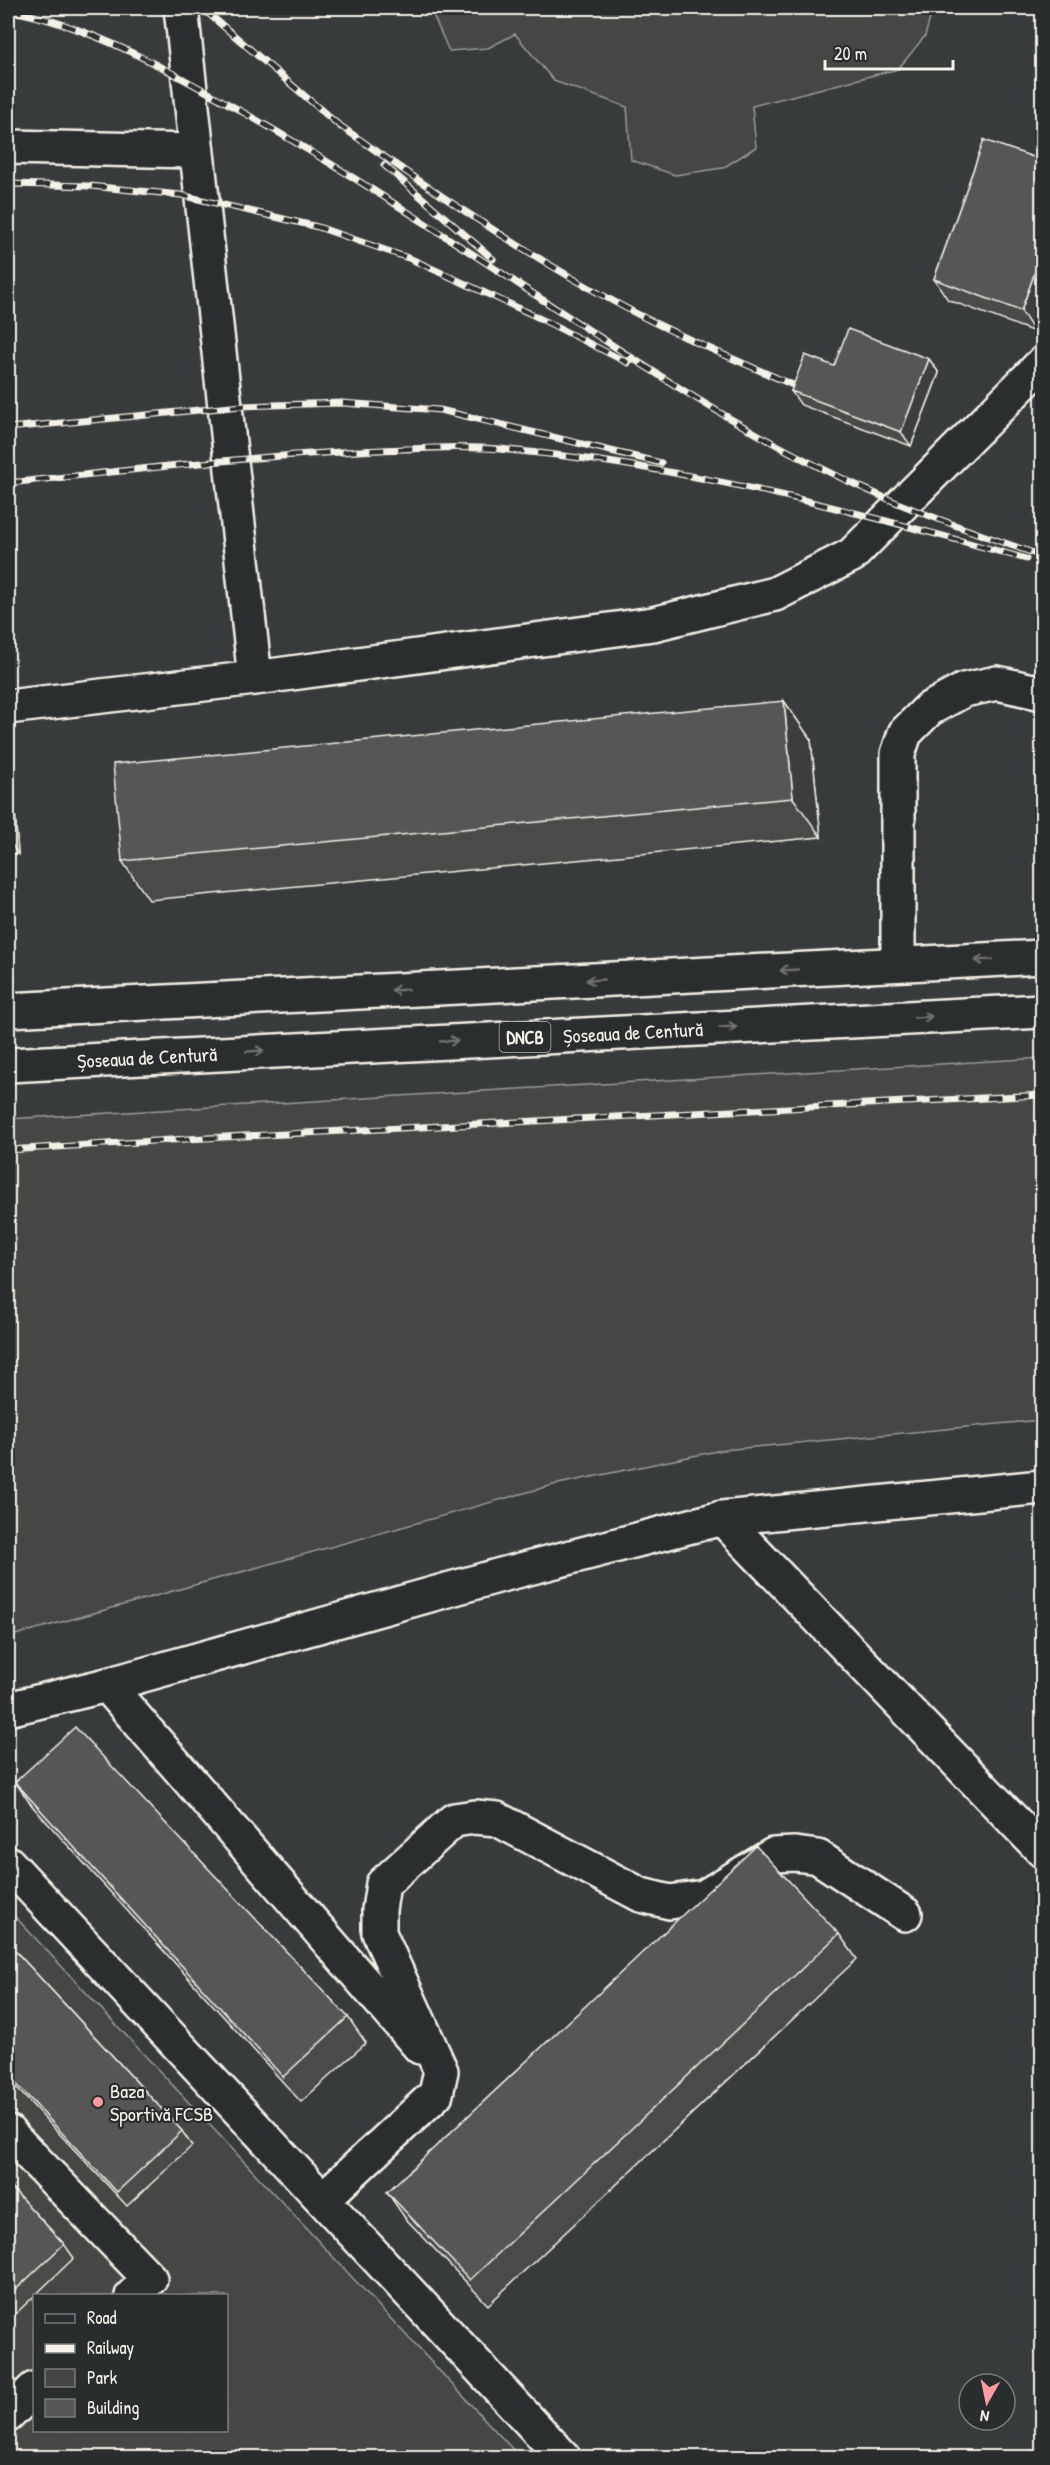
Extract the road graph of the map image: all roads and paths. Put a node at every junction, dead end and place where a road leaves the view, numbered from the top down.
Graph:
1 (181, 8) edge
2 (8, 147) edge
3 (196, 151) junction
4 (1042, 364) edge
5 (255, 678) junction
6 (1042, 693) edge
7 (8, 707) edge
8 (1042, 957) edge
9 (898, 964) junction
10 (8, 1010) edge
11 (1042, 1011) edge
12 (8, 1065) edge
13 (1042, 1487) edge
14 (722, 1518) junction
15 (107, 1685) junction
16 (8, 1709) edge
17 (1042, 1850) edge
18 (8, 1863) edge
19 (905, 1914) dead end
20 (441, 2071) junction
21 (8, 2132) edge
22 (323, 2199) junction
23 (133, 2294) edge
24 (564, 2457) edge

1 - 3 main road
2 - 3 main road
3 - 5 main road
4 - 5 main road
5 - 7 main road
6 - 9 main road
8 -> 9 main road
9 -> 10 main road
12 -> 11 main road, Șoseaua de Centură / DNCB
13 - 14 main road
14 - 15 main road
14 - 17 main road
15 - 16 main road
15 - 20 main road
18 - 22 main road
19 - 20 main road
20 - 22 main road
21 - 23 main road
22 - 24 main road

